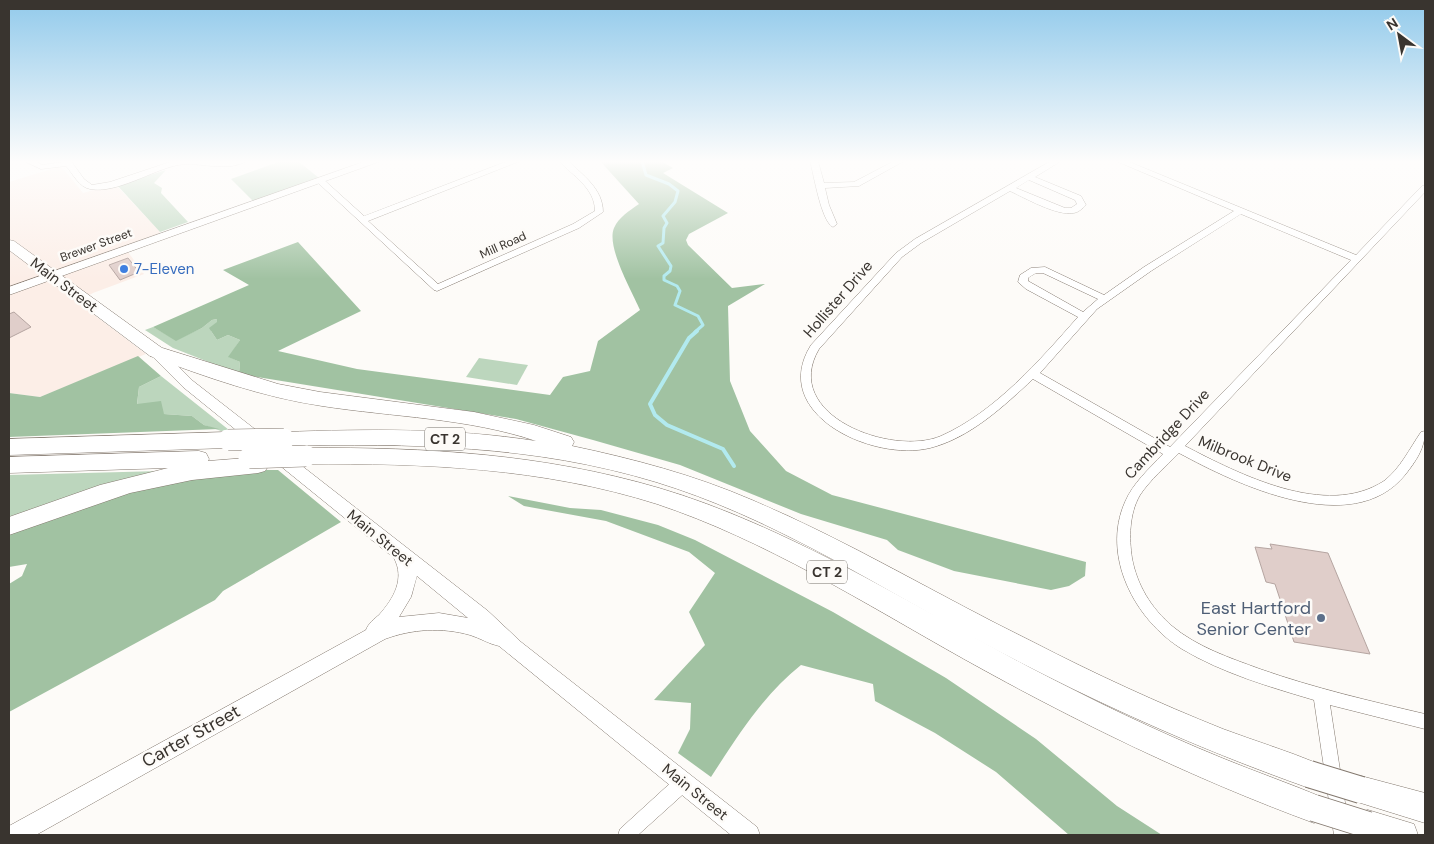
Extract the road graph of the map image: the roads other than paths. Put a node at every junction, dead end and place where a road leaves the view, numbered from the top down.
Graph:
1 (265, 200) edge
2 (341, 200) edge
3 (413, 200) edge
4 (600, 200) edge
5 (826, 200) edge
6 (991, 200) edge
7 (1038, 200) edge
8 (1080, 200) edge
9 (1215, 200) edge
10 (1413, 200) edge
11 (1240, 211) junction
12 (362, 220) junction
13 (833, 224) dead end
14 (9, 244) edge
15 (1357, 259) junction
16 (51, 275) junction
17 (9, 291) edge
18 (1105, 299) junction
19 (1084, 316) junction
20 (156, 352) junction
21 (1033, 374) junction
22 (1425, 435) edge
23 (9, 447) edge
24 (1173, 450) junction
25 (604, 460) junction
26 (253, 461) junction
27 (9, 465) edge
28 (9, 526) edge
29 (400, 555) junction
30 (369, 636) junction
31 (514, 648) junction
32 (1322, 697) junction
33 (1425, 721) edge
34 (683, 783) junction
35 (1425, 808) edge
36 (1355, 830) edge
37 (14, 835) edge
38 (626, 835) edge
39 (749, 835) edge
40 (1404, 835) edge

1 - 16 main road, Brewer Street
2 - 12 street
3 - 12 street
4 - 12 street, Mill Road
5 - 13 street
6 - 21 street, Hollister Drive
7 - 8 street
9 - 11 street
10 - 15 street, Cambridge Drive
11 - 15 street
11 - 18 street, Hollister Drive
14 - 16 main road, Main Street
15 - 24 street, Cambridge Drive
16 - 17 main road, Brewer Street
16 - 20 main road, Main Street
18 - 19 street, Hollister Drive
18 - 19 street
19 - 21 street, Hollister Drive
20 - 25 highway
20 - 29 main road, Main Street
21 - 24 street, Milbrook Drive
22 - 24 street, Milbrook Drive
23 - 25 highway, CT 2, bridge
24 - 32 street, Cambridge Drive
25 - 35 highway, CT 2, bridge
26 - 27 highway
26 - 28 highway
26 - 36 highway, CT 2, bridge
29 - 30 main road, Carter Street
29 - 31 main road, Main Street
30 - 31 main road, Carter Street
30 - 37 main road, Carter Street
31 - 34 main road, Main Street
32 - 33 street, Cambridge Drive
32 - 36 street
34 - 38 street
34 - 39 main road, Main Street
36 - 40 highway, CT 2

